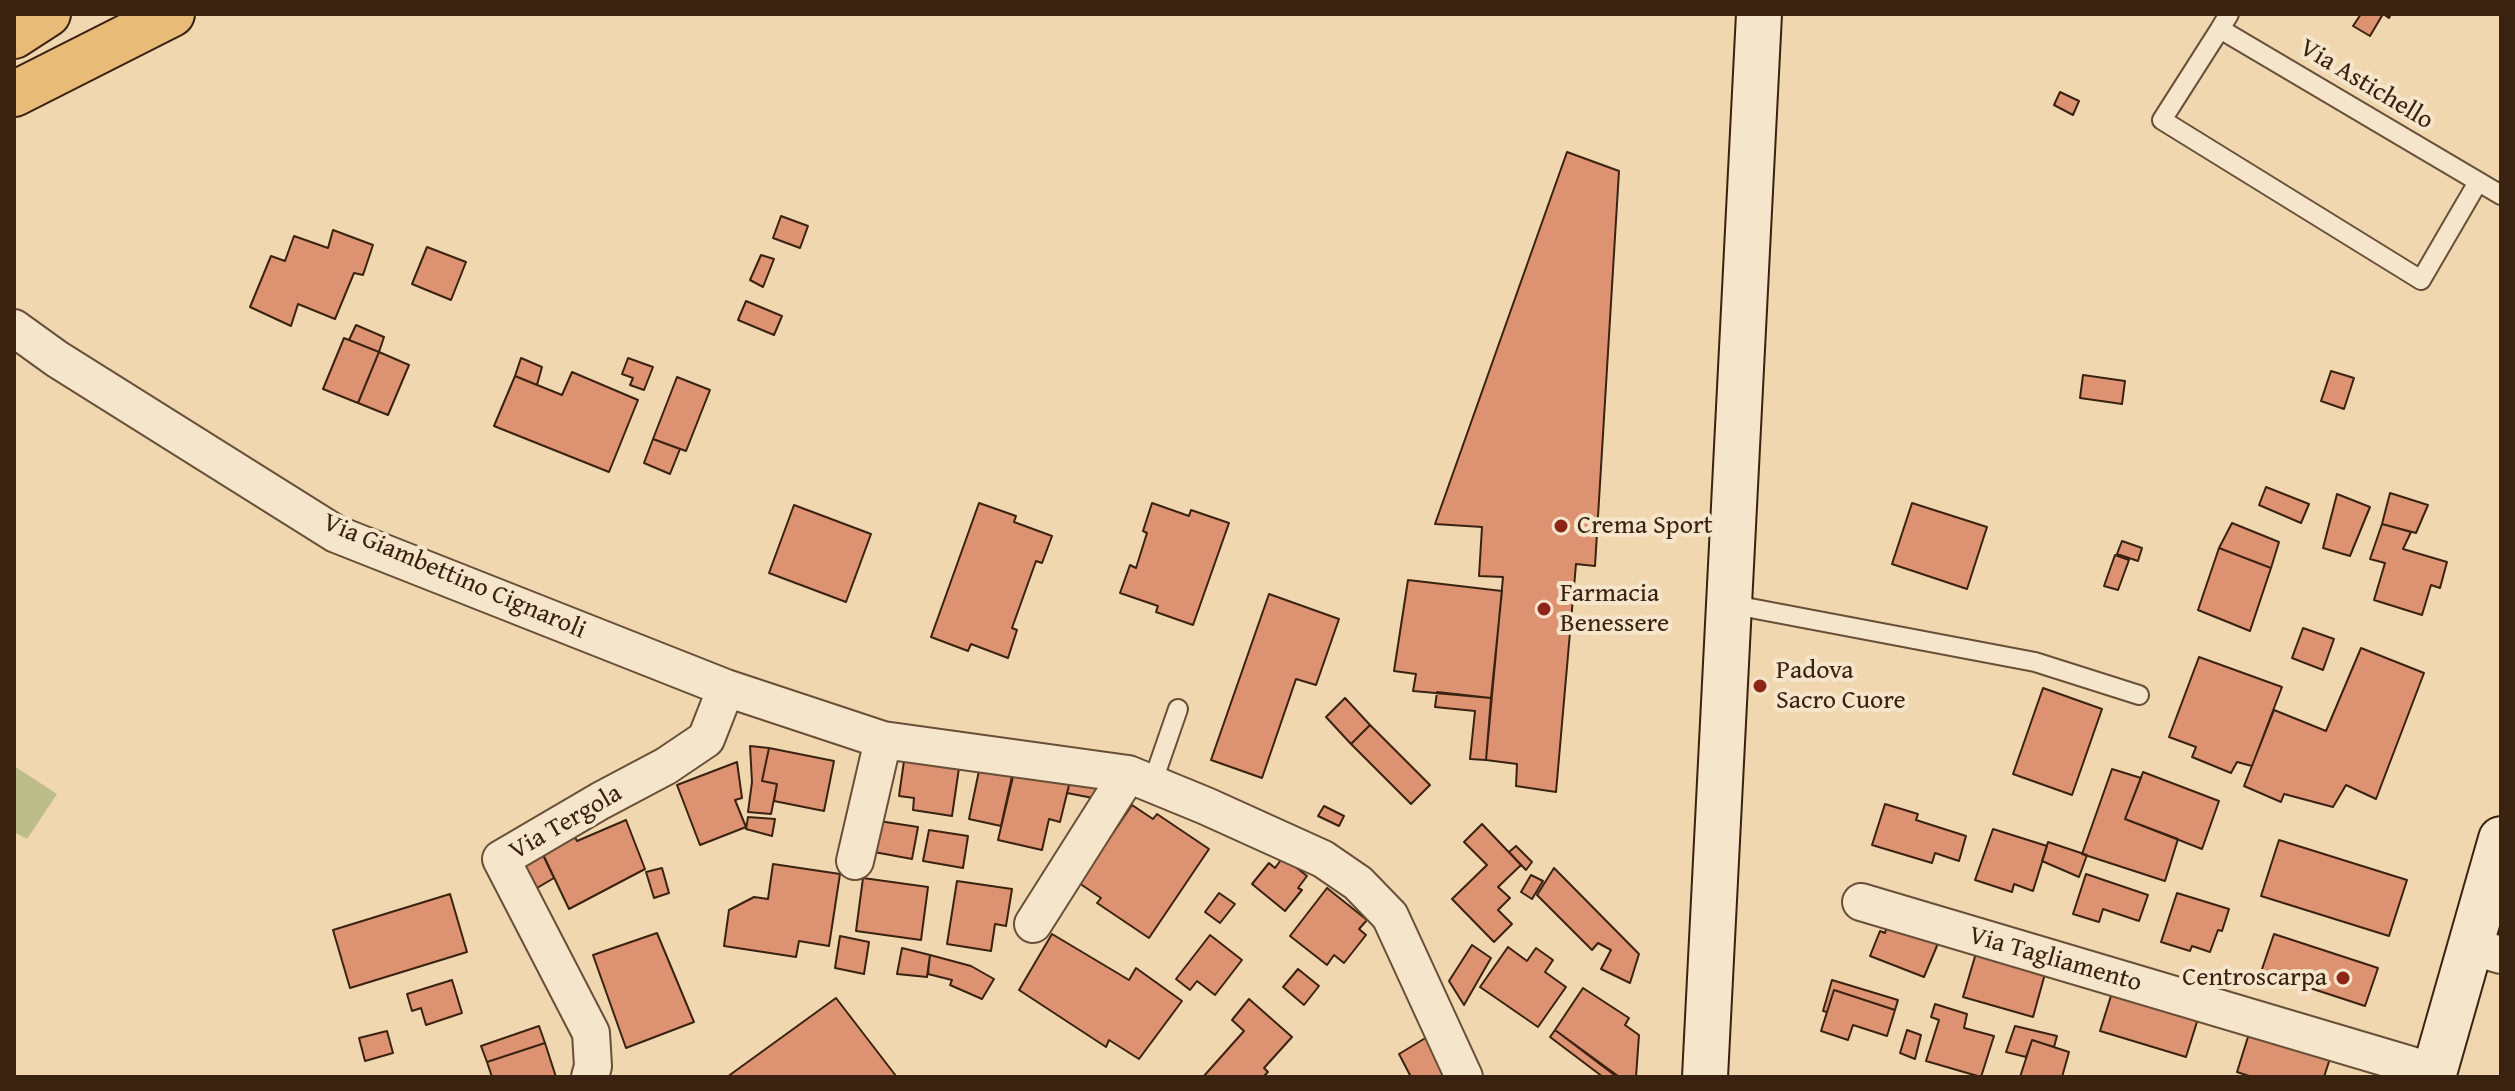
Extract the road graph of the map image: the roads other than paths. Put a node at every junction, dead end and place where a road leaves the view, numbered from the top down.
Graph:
1 (48, 14) edge
2 (172, 14) edge
3 (1759, 14) edge
4 (2224, 22) edge
5 (14, 36) edge
6 (14, 94) edge
7 (2478, 182) junction
8 (2501, 195) edge
9 (14, 328) edge
10 (1729, 604) junction
11 (726, 688) junction
12 (2139, 695) dead end
13 (1178, 709) dead end
14 (883, 740) junction
15 (1140, 779) junction
16 (2501, 839) edge
17 (855, 861) dead end
18 (1861, 902) dead end
19 (1033, 924) dead end
20 (2486, 951) edge
21 (2433, 1074) edge
22 (590, 1077) edge
23 (1464, 1077) edge
24 (1705, 1077) edge

1 - 5 highway
2 - 6 highway
3 - 10 main road
4 - 7 lane, Via Astichello
4 - 7 lane
7 - 8 lane, Via Astichello
9 - 11 street, Via Giambettino Cignaroli
10 - 12 lane
10 - 24 main road
11 - 14 street, Via Giambettino Cignaroli
11 - 22 street, Via Tergola
13 - 15 lane
14 - 15 street, Via Giambettino Cignaroli
14 - 17 street
15 - 19 street
15 - 23 street, Via Giambettino Cignaroli
16 - 20 main road
18 - 21 street, Via Tagliamento
20 - 21 main road

